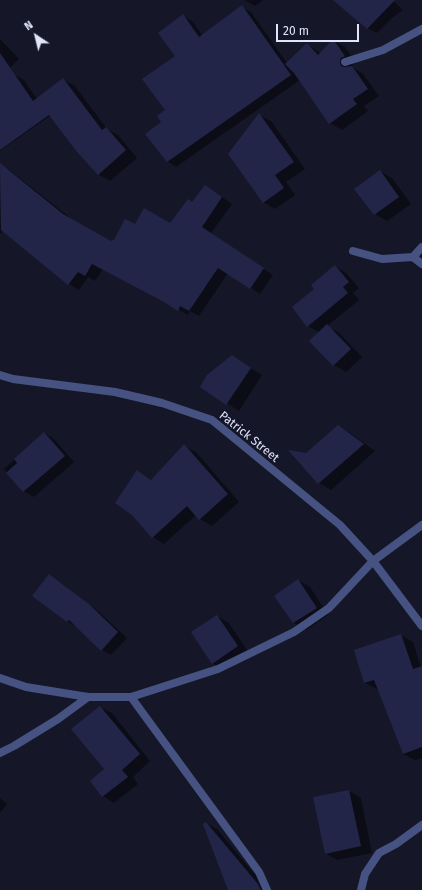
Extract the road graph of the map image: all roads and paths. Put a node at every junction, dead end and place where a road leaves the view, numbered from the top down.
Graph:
1 (422, 29) edge
2 (344, 62) dead end
3 (422, 247) edge
4 (353, 251) dead end
5 (413, 257) junction
6 (422, 264) edge
7 (0, 375) edge
8 (422, 525) edge
9 (373, 561) junction
10 (422, 626) edge
11 (0, 678) edge
12 (88, 697) junction
13 (131, 697) junction
14 (0, 753) edge
15 (422, 825) edge
16 (267, 890) edge
17 (361, 890) edge

1 - 2 street
3 - 5 street
4 - 5 street
5 - 6 street
7 - 9 street, Patrick Street
8 - 9 street
9 - 10 street, Patrick Street
9 - 13 street
11 - 12 street
12 - 13 street
12 - 14 street
13 - 16 street
15 - 17 street

